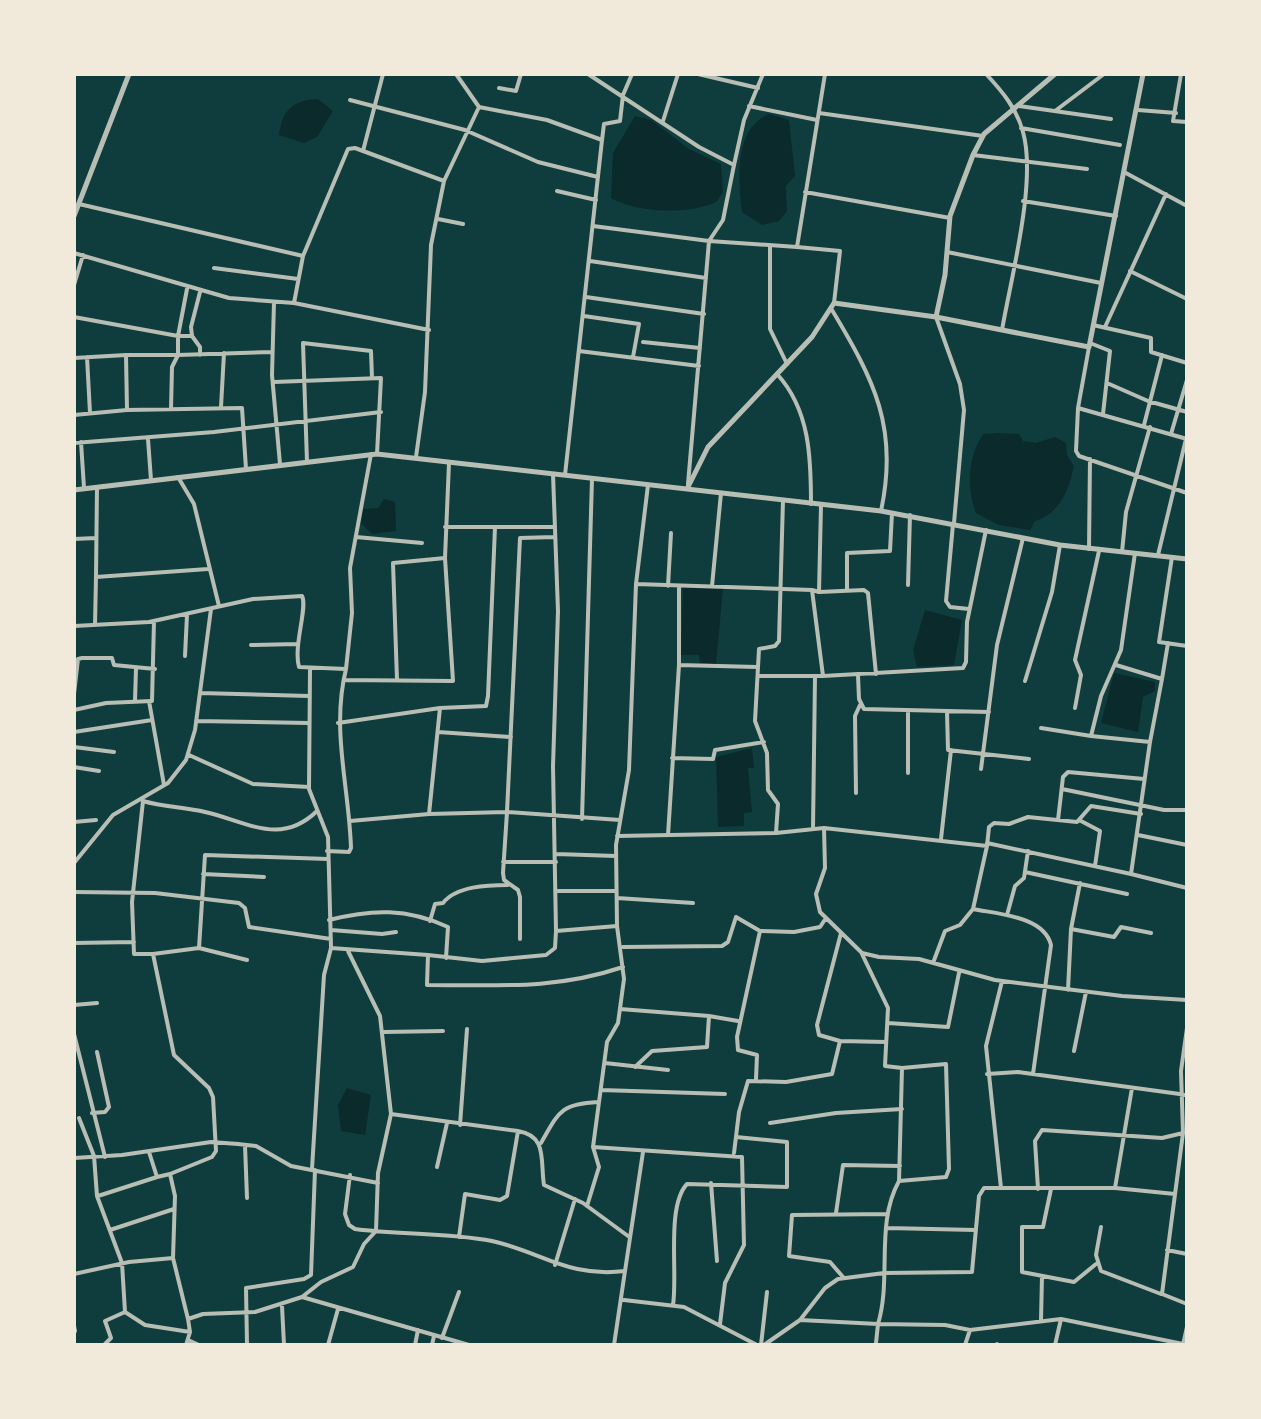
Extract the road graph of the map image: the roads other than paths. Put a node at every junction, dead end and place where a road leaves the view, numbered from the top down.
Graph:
1 (129, 74) edge
2 (383, 74) edge
3 (456, 74) edge
4 (521, 74) edge
5 (588, 74) edge
6 (632, 74) edge
7 (678, 74) edge
8 (698, 74) edge
9 (763, 74) edge
10 (825, 74) edge
11 (986, 74) edge
12 (1055, 74) edge
13 (1104, 74) edge
14 (1143, 74) edge
15 (1181, 74) edge
16 (499, 88) dead end
17 (758, 88) junction
18 (623, 95) junction
19 (350, 100) dead end
20 (374, 106) junction
21 (749, 106) junction
22 (479, 107) junction
23 (1017, 108) junction
24 (1138, 110) junction
25 (1055, 111) junction
26 (818, 113) junction
27 (1176, 113) junction
28 (1111, 119) dead end
29 (817, 120) junction
30 (663, 121) junction
31 (1187, 122) edge
32 (1021, 128) junction
33 (465, 130) junction
34 (983, 136) junction
35 (602, 140) junction
36 (1120, 145) dead end
37 (363, 151) junction
38 (973, 155) junction
39 (1026, 164) junction
40 (734, 165) junction
41 (1087, 169) dead end
42 (1124, 172) junction
43 (598, 177) junction
44 (444, 181) junction
45 (557, 191) dead end
46 (805, 192) junction
47 (1166, 194) junction
48 (596, 200) junction
49 (1023, 201) junction
50 (78, 204) junction
51 (1187, 206) edge
52 (74, 216) edge
53 (1116, 216) junction
54 (950, 218) junction
55 (438, 219) junction
56 (463, 224) dead end
57 (593, 226) junction
58 (709, 241) junction
59 (770, 246) junction
60 (797, 247) junction
61 (947, 252) junction
62 (74, 253) edge
63 (83, 255) junction
64 (303, 256) junction
65 (590, 261) junction
66 (1013, 266) junction
67 (214, 268) dead end
68 (1130, 271) junction
69 (707, 278) junction
70 (298, 279) junction
71 (1101, 283) junction
72 (74, 285) edge
73 (187, 288) junction
74 (1187, 289) edge
75 (200, 292) junction
76 (586, 297) junction
77 (1185, 297) edge
78 (274, 302) junction
79 (294, 303) junction
80 (833, 307) junction
81 (704, 314) junction
82 (584, 316) junction
83 (74, 317) edge
84 (936, 317) junction
85 (1093, 325) junction
86 (1105, 327) junction
87 (429, 330) junction
88 (1002, 330) junction
89 (178, 336) junction
90 (192, 336) junction
91 (643, 342) dead end
92 (1089, 345) junction
93 (701, 348) junction
94 (579, 351) junction
95 (271, 352) junction
96 (224, 353) junction
97 (126, 355) junction
98 (178, 355) junction
99 (200, 355) junction
100 (1162, 355) junction
101 (87, 357) junction
102 (74, 358) edge
103 (632, 358) junction
104 (1187, 363) edge
105 (787, 364) junction
106 (699, 366) junction
107 (777, 374) junction
108 (372, 378) junction
109 (304, 380) junction
110 (1187, 380) edge
111 (274, 382) junction
112 (1107, 383) junction
113 (1148, 401) junction
114 (74, 408) edge
115 (221, 408) junction
116 (1078, 408) junction
117 (171, 409) junction
118 (1178, 409) junction
119 (127, 410) junction
120 (381, 412) junction
121 (1187, 412) edge
122 (90, 413) junction
123 (1103, 414) junction
124 (74, 415) edge
125 (306, 420) junction
126 (275, 424) junction
127 (1147, 426) junction
128 (242, 429) junction
129 (1171, 434) junction
130 (148, 439) junction
131 (1186, 439) edge
132 (81, 442) junction
133 (74, 443) edge
134 (374, 454) junction
135 (416, 457) junction
136 (1090, 459) junction
137 (449, 460) junction
138 (307, 462) junction
139 (280, 464) junction
140 (246, 469) junction
141 (553, 474) junction
142 (565, 475) junction
143 (1135, 476) junction
144 (178, 477) junction
145 (592, 477) junction
146 (151, 480) junction
147 (648, 483) junction
148 (97, 487) junction
149 (688, 487) junction
150 (84, 488) junction
151 (74, 490) edge
152 (1173, 490) junction
153 (721, 491) junction
154 (1187, 493) edge
155 (783, 500) junction
156 (811, 504) junction
157 (821, 505) junction
158 (881, 511) junction
159 (892, 513) junction
160 (910, 515) junction
161 (953, 524) junction
162 (445, 527) junction
163 (495, 527) junction
164 (553, 527) junction
165 (986, 530) junction
166 (671, 533) dead end
167 (356, 537) junction
168 (554, 537) junction
169 (96, 538) junction
170 (1023, 538) junction
171 (74, 539) edge
172 (422, 543) dead end
173 (1060, 545) junction
174 (1089, 550) junction
175 (1099, 551) junction
176 (1122, 552) junction
177 (1135, 553) junction
178 (1158, 555) junction
179 (1172, 557) junction
180 (445, 558) junction
181 (1187, 559) edge
182 (208, 569) junction
183 (96, 577) junction
184 (636, 584) junction
185 (908, 585) dead end
186 (668, 586) junction
187 (679, 586) junction
188 (712, 586) junction
189 (780, 588) junction
190 (812, 590) junction
191 (847, 590) junction
192 (819, 592) junction
193 (219, 606) junction
194 (211, 609) junction
195 (969, 609) junction
196 (187, 615) junction
197 (154, 621) junction
198 (95, 625) junction
199 (74, 626) edge
200 (1168, 643) junction
201 (297, 644) junction
202 (251, 645) dead end
203 (1187, 646) edge
204 (185, 656) dead end
205 (679, 665) junction
206 (1116, 665) junction
207 (757, 667) junction
208 (136, 668) junction
209 (155, 669) junction
210 (346, 669) junction
211 (310, 670) junction
212 (876, 674) junction
213 (858, 675) junction
214 (757, 676) junction
215 (815, 676) junction
216 (823, 676) junction
217 (1162, 679) junction
218 (343, 680) junction
219 (397, 680) junction
220 (1025, 681) dead end
221 (200, 693) junction
222 (74, 694) edge
223 (309, 696) junction
224 (149, 701) junction
225 (135, 702) junction
226 (860, 705) junction
227 (440, 708) junction
228 (1075, 708) dead end
229 (74, 710) edge
230 (908, 712) junction
231 (947, 712) junction
232 (989, 712) junction
233 (152, 720) junction
234 (196, 721) junction
235 (308, 723) junction
236 (338, 723) junction
237 (1041, 728) dead end
238 (74, 732) edge
239 (438, 732) junction
240 (1091, 736) junction
241 (511, 737) junction
242 (764, 742) junction
243 (1150, 742) junction
244 (74, 747) edge
245 (951, 750) junction
246 (114, 752) dead end
247 (983, 754) junction
248 (189, 755) junction
249 (672, 758) junction
250 (1029, 759) dead end
251 (74, 767) edge
252 (981, 769) dead end
253 (99, 771) dead end
254 (908, 773) dead end
255 (1144, 779) junction
256 (164, 785) junction
257 (309, 787) junction
258 (1062, 789) junction
259 (856, 793) dead end
260 (143, 801) junction
261 (1141, 805) junction
262 (1187, 810) edge
263 (317, 811) junction
264 (507, 812) junction
265 (429, 814) junction
266 (1141, 814) junction
267 (556, 816) junction
268 (582, 819) junction
269 (96, 820) dead end
270 (620, 820) junction
271 (1058, 820) junction
272 (350, 821) junction
273 (1081, 821) junction
274 (74, 822) edge
275 (824, 828) junction
276 (813, 829) junction
277 (776, 833) junction
278 (668, 835) junction
279 (1138, 835) junction
280 (617, 836) junction
281 (941, 840) junction
282 (987, 845) junction
283 (1187, 845) edge
284 (327, 851) junction
285 (1028, 851) junction
286 (556, 854) junction
287 (616, 856) junction
288 (328, 859) junction
289 (503, 862) junction
290 (556, 862) junction
291 (74, 863) edge
292 (1095, 866) junction
293 (1025, 872) junction
294 (203, 874) junction
295 (1131, 874) junction
296 (264, 877) dead end
297 (1080, 883) junction
298 (508, 885) junction
299 (1187, 888) edge
300 (556, 891) junction
301 (616, 891) junction
302 (74, 892) edge
303 (134, 892) junction
304 (1127, 894) dead end
305 (617, 898) junction
306 (202, 899) junction
307 (693, 903) dead end
308 (973, 909) junction
309 (1007, 916) junction
310 (826, 918) junction
311 (329, 920) junction
312 (430, 921) junction
313 (617, 926) junction
314 (1071, 929) junction
315 (331, 930) junction
316 (556, 931) junction
317 (760, 931) junction
318 (396, 932) dead end
319 (841, 933) junction
320 (1151, 933) dead end
321 (331, 939) junction
322 (520, 939) dead end
323 (134, 942) junction
324 (74, 943) edge
325 (622, 947) junction
326 (199, 948) junction
327 (331, 948) junction
328 (348, 951) junction
329 (862, 953) junction
330 (153, 954) junction
331 (428, 955) junction
332 (446, 958) junction
333 (247, 960) dead end
334 (933, 963) junction
335 (623, 967) junction
336 (959, 973) junction
337 (1002, 981) junction
338 (1047, 986) junction
339 (1068, 990) junction
340 (1086, 992) junction
341 (1187, 1000) edge
342 (97, 1003) dead end
343 (74, 1005) edge
344 (620, 1009) junction
345 (709, 1016) junction
346 (739, 1021) junction
347 (888, 1023) junction
348 (1187, 1028) edge
349 (467, 1029) dead end
350 (443, 1031) dead end
351 (384, 1032) junction
352 (74, 1034) edge
353 (840, 1041) junction
354 (886, 1042) junction
355 (1074, 1051) dead end
356 (97, 1052) dead end
357 (605, 1063) junction
358 (635, 1067) junction
359 (902, 1068) junction
360 (668, 1070) dead end
361 (987, 1074) junction
362 (1033, 1074) junction
363 (756, 1079) junction
364 (1132, 1088) junction
365 (601, 1090) junction
366 (725, 1094) dead end
367 (1185, 1094) edge
368 (598, 1102) junction
369 (902, 1109) junction
370 (92, 1113) junction
371 (391, 1114) junction
372 (79, 1118) dead end
373 (447, 1123) junction
374 (770, 1123) dead end
375 (460, 1125) junction
376 (518, 1131) junction
377 (1183, 1133) junction
378 (1122, 1134) junction
379 (736, 1137) junction
380 (216, 1142) junction
381 (541, 1144) junction
382 (245, 1145) junction
383 (593, 1147) junction
384 (149, 1152) junction
385 (643, 1152) junction
386 (734, 1153) junction
387 (94, 1156) junction
388 (105, 1157) junction
389 (74, 1158) edge
390 (900, 1166) junction
391 (437, 1167) dead end
392 (313, 1169) junction
393 (170, 1174) junction
394 (350, 1175) junction
395 (157, 1177) junction
396 (899, 1181) junction
397 (378, 1183) junction
398 (711, 1183) junction
399 (745, 1186) junction
400 (1001, 1188) junction
401 (1115, 1188) junction
402 (1038, 1189) junction
403 (1051, 1189) junction
404 (1175, 1194) junction
405 (97, 1196) junction
406 (247, 1198) dead end
407 (575, 1199) junction
408 (587, 1206) junction
409 (174, 1209) junction
410 (836, 1213) junction
411 (888, 1214) junction
412 (1101, 1227) dead end
413 (887, 1228) junction
414 (110, 1230) junction
415 (977, 1230) junction
416 (376, 1231) junction
417 (628, 1236) junction
418 (459, 1237) junction
419 (1167, 1250) junction
420 (1187, 1254) edge
421 (173, 1258) junction
422 (717, 1261) dead end
423 (122, 1263) junction
424 (1096, 1264) junction
425 (555, 1265) junction
426 (625, 1271) junction
427 (884, 1273) junction
428 (74, 1274) edge
429 (1042, 1276) junction
430 (843, 1277) junction
431 (459, 1292) dead end
432 (767, 1292) dead end
433 (1162, 1294) junction
434 (302, 1297) junction
435 (624, 1300) junction
436 (1187, 1304) edge
437 (673, 1305) junction
438 (282, 1306) junction
439 (338, 1309) junction
440 (125, 1312) junction
441 (244, 1313) junction
442 (188, 1319) junction
443 (1061, 1319) junction
444 (800, 1320) junction
445 (1041, 1320) junction
446 (720, 1324) junction
447 (878, 1324) junction
448 (1187, 1327) edge
449 (418, 1330) junction
450 (970, 1330) junction
451 (190, 1332) junction
452 (434, 1336) junction
453 (442, 1338) junction
454 (187, 1342) edge
455 (876, 1343) dead end
456 (1183, 1344) edge
457 (104, 1345) edge
458 (199, 1345) edge
459 (247, 1345) edge
460 (284, 1345) edge
461 (328, 1345) edge
462 (415, 1345) edge
463 (432, 1345) edge
464 (469, 1345) edge
465 (614, 1345) edge
466 (761, 1345) edge
467 (965, 1345) edge
468 (1055, 1345) edge

1 - 50 street
2 - 20 street
3 - 22 street
4 - 16 street
5 - 18 street
6 - 18 street
7 - 30 street
8 - 17 street
9 - 17 street
10 - 26 street
11 - 23 street
12 - 23 street
13 - 25 street
14 - 24 street
15 - 27 street
17 - 21 street
18 - 30 street
18 - 35 street
19 - 20 street
20 - 33 street
20 - 37 street
21 - 29 street
21 - 40 street
22 - 33 street
22 - 35 street
23 - 25 street
23 - 32 street
23 - 34 street
24 - 27 street
24 - 42 street
25 - 28 street
26 - 29 street
26 - 34 street
27 - 31 street
29 - 46 street
30 - 40 street
32 - 36 street
32 - 39 street
33 - 43 street
33 - 44 street
34 - 38 street
35 - 43 street
37 - 44 street
37 - 64 street
38 - 39 street
38 - 54 street
39 - 41 street
39 - 49 street
40 - 58 street
42 - 47 street
42 - 53 street
43 - 48 street
44 - 55 street
45 - 48 street
46 - 54 street
46 - 60 street
47 - 51 street
47 - 68 street
48 - 57 street
49 - 53 street
49 - 66 street
50 - 52 street
50 - 64 street
53 - 71 street
54 - 61 street
55 - 56 street
55 - 87 street
57 - 58 street
57 - 65 street
58 - 59 street
58 - 69 street
59 - 60 street
59 - 105 street
60 - 80 street
61 - 66 street
61 - 84 street
62 - 63 street
63 - 72 street
63 - 73 street
64 - 70 street
65 - 69 street
65 - 76 street
66 - 71 street
66 - 88 street
67 - 70 street
68 - 77 street
68 - 86 street
69 - 81 street
70 - 79 street
71 - 85 street
73 - 75 street
73 - 89 street
74 - 77 street
75 - 78 street
75 - 90 street
76 - 81 street
76 - 82 street
78 - 79 street
78 - 95 street
79 - 87 street
80 - 84 street
80 - 105 street
80 - 158 street
81 - 93 street
82 - 94 street
82 - 103 street
83 - 89 street
84 - 88 street
84 - 161 street
85 - 86 street
85 - 92 street
86 - 100 street
87 - 135 street
88 - 92 street
89 - 90 street
89 - 98 street
90 - 99 street
91 - 93 street
92 - 112 street
92 - 116 street
93 - 106 street
94 - 103 street
94 - 142 street
95 - 96 street
95 - 111 street
96 - 99 street
96 - 115 street
97 - 98 street
97 - 101 street
97 - 119 street
98 - 99 street
98 - 117 street
100 - 104 street
100 - 113 street
101 - 102 street
101 - 122 street
103 - 106 street
105 - 107 street
106 - 149 street
107 - 149 street
107 - 156 street
108 - 109 street
108 - 109 street
108 - 120 street
109 - 111 street
109 - 125 street
110 - 118 street
111 - 126 street
112 - 113 street
112 - 123 street
113 - 118 street
113 - 127 street
114 - 124 street
115 - 117 street
115 - 128 street
116 - 123 street
116 - 136 street
117 - 119 street
118 - 121 street
118 - 129 street
119 - 122 street
120 - 125 street
120 - 134 street
122 - 124 street
123 - 127 street
125 - 126 street
125 - 138 street
126 - 128 street
126 - 139 street
127 - 129 street
127 - 143 street
128 - 130 street
128 - 140 street
129 - 131 street
130 - 132 street
130 - 146 street
131 - 152 street
132 - 133 street
132 - 150 street
134 - 135 street
134 - 138 street
134 - 167 street
135 - 137 street
136 - 143 street
136 - 174 street
137 - 141 street
137 - 162 street
138 - 139 street
139 - 140 street
140 - 144 street
141 - 142 street
141 - 164 street
142 - 145 street
143 - 152 street
143 - 176 street
144 - 146 street
144 - 182 street
145 - 147 street
145 - 268 street
146 - 148 street
147 - 149 street
147 - 184 street
148 - 150 street
148 - 169 street
149 - 153 street
150 - 151 street
152 - 154 street
152 - 178 street
153 - 155 street
153 - 188 street
155 - 156 street
155 - 189 street
156 - 157 street
157 - 158 street
157 - 192 street
158 - 159 street
159 - 160 street
159 - 191 street
160 - 161 street
160 - 185 street
161 - 165 street
161 - 195 street
162 - 163 street
162 - 180 street
163 - 164 street
163 - 227 street
164 - 168 street
165 - 170 street
165 - 195 street
166 - 186 street
167 - 172 street
167 - 210 street
168 - 241 street
168 - 267 street
169 - 171 street
169 - 183 street
170 - 173 street
170 - 232 street
173 - 174 street
173 - 220 street
174 - 175 street
175 - 176 street
175 - 228 street
176 - 177 street
177 - 178 street
177 - 206 street
178 - 179 street
179 - 181 street
179 - 200 street
180 - 219 street
180 - 219 street
182 - 183 street
182 - 193 street
183 - 198 street
184 - 186 street
184 - 270 street
186 - 187 street
187 - 188 street
187 - 205 street
188 - 189 street
189 - 190 street
189 - 207 street
190 - 192 street
190 - 216 street
191 - 192 street
191 - 212 street
193 - 194 street
193 - 201 street
194 - 196 street
194 - 221 street
195 - 212 street
196 - 197 street
196 - 204 street
197 - 198 street
197 - 209 street
198 - 199 street
200 - 203 street
200 - 217 street
201 - 202 street
201 - 211 street
205 - 207 street
205 - 249 street
206 - 217 street
206 - 240 street
207 - 214 street
208 - 209 street
208 - 222 street
208 - 225 street
209 - 224 street
210 - 211 street
210 - 218 street
211 - 223 street
212 - 213 street
213 - 216 street
213 - 226 street
214 - 215 street
214 - 242 street
215 - 216 street
215 - 276 street
217 - 243 street
218 - 219 street
218 - 236 street
221 - 223 street
221 - 234 street
223 - 235 street
224 - 225 street
224 - 233 street
225 - 229 street
226 - 230 street
226 - 259 street
227 - 236 street
227 - 239 street
230 - 231 street
230 - 254 street
231 - 232 street
231 - 245 street
232 - 247 street
233 - 238 street
233 - 256 street
234 - 235 street
234 - 248 street
235 - 257 street
236 - 272 street
237 - 240 street
239 - 241 street
239 - 265 street
240 - 243 street
241 - 264 street
242 - 249 street
242 - 277 street
243 - 255 street
244 - 246 street
245 - 247 street
245 - 281 street
247 - 250 street
247 - 252 street
248 - 256 street
248 - 257 street
249 - 278 street
251 - 253 street
255 - 258 street
255 - 261 street
256 - 260 street
257 - 263 street
258 - 261 street
258 - 271 street
260 - 263 street
260 - 291 street
260 - 303 street
261 - 262 street
261 - 266 street
263 - 284 street
264 - 265 street
264 - 267 street
264 - 289 street
265 - 272 street
266 - 273 street
266 - 279 street
267 - 268 street
267 - 286 street
268 - 270 street
269 - 274 street
270 - 280 street
271 - 273 street
271 - 282 street
272 - 284 street
273 - 292 street
275 - 276 street
275 - 281 street
275 - 310 street
276 - 277 street
277 - 278 street
278 - 280 street
279 - 283 street
279 - 295 street
280 - 287 street
281 - 282 street
282 - 285 street
282 - 308 street
284 - 288 street
285 - 292 street
285 - 293 street
286 - 287 street
286 - 290 street
287 - 301 street
288 - 294 street
288 - 311 street
289 - 290 street
289 - 298 street
290 - 300 street
292 - 295 street
293 - 297 street
293 - 309 street
294 - 296 street
294 - 306 street
295 - 299 street
297 - 304 street
297 - 314 street
298 - 312 street
298 - 322 street
300 - 301 street
300 - 316 street
301 - 305 street
302 - 303 street
303 - 306 street
303 - 323 street
305 - 307 street
305 - 313 street
306 - 321 street
306 - 326 street
308 - 309 street
308 - 334 street
309 - 338 street
310 - 317 street
310 - 319 street
311 - 312 street
311 - 315 street
312 - 332 street
313 - 316 street
313 - 325 street
314 - 320 street
314 - 339 street
315 - 318 street
315 - 321 street
316 - 332 street
317 - 325 street
317 - 346 street
319 - 329 street
319 - 353 street
321 - 327 street
323 - 324 street
323 - 330 street
325 - 335 street
326 - 330 street
326 - 333 street
327 - 328 street
327 - 392 street
328 - 331 street
328 - 351 street
329 - 334 street
329 - 347 street
330 - 380 street
331 - 332 street
331 - 335 street
334 - 336 street
335 - 344 street
336 - 337 street
336 - 347 street
337 - 338 street
337 - 361 street
338 - 339 street
338 - 362 street
339 - 340 street
340 - 341 street
340 - 355 street
342 - 343 street
344 - 345 street
344 - 357 street
345 - 346 street
345 - 358 street
346 - 363 street
347 - 354 street
348 - 367 street
349 - 375 street
350 - 351 street
351 - 371 street
352 - 370 street
353 - 354 street
353 - 363 street
354 - 359 street
356 - 370 street
357 - 358 street
357 - 365 street
358 - 360 street
359 - 369 street
359 - 396 street
361 - 362 street
361 - 400 street
362 - 364 street
363 - 379 street
364 - 367 street
364 - 378 street
365 - 366 street
365 - 368 street
367 - 377 street
368 - 381 street
368 - 383 street
369 - 374 street
369 - 390 street
370 - 388 street
371 - 373 street
371 - 397 street
372 - 387 street
373 - 375 street
373 - 391 street
375 - 376 street
376 - 381 street
376 - 418 street
377 - 378 street
377 - 404 street
378 - 401 street
378 - 402 street
379 - 386 street
379 - 399 street
380 - 382 street
380 - 384 street
380 - 393 street
381 - 407 street
382 - 392 street
382 - 406 street
383 - 385 street
383 - 408 street
384 - 388 street
384 - 395 street
385 - 386 street
385 - 417 street
386 - 399 street
387 - 388 street
387 - 389 street
387 - 405 street
390 - 396 street
390 - 410 street
392 - 394 street
392 - 441 street
393 - 395 street
393 - 409 street
394 - 397 street
394 - 416 street
395 - 405 street
396 - 411 street
397 - 416 street
398 - 399 street
398 - 422 street
398 - 437 street
399 - 446 street
400 - 402 street
400 - 415 street
401 - 403 street
401 - 404 street
402 - 403 street
403 - 429 street
404 - 419 street
405 - 414 street
407 - 408 street
407 - 425 street
408 - 417 street
409 - 414 street
409 - 421 street
410 - 411 street
410 - 430 street
411 - 413 street
412 - 424 street
413 - 415 street
413 - 427 street
414 - 423 street
415 - 427 street
416 - 418 street
416 - 434 street
417 - 426 street
418 - 425 street
419 - 420 street
419 - 433 street
421 - 423 street
421 - 442 street
423 - 428 street
423 - 440 street
424 - 429 street
424 - 433 street
425 - 426 street
426 - 435 street
427 - 430 street
427 - 447 street
429 - 445 street
430 - 444 street
431 - 453 street
432 - 466 street
433 - 436 street
434 - 438 street
434 - 439 street
435 - 437 street
435 - 465 street
437 - 446 street
438 - 441 street
438 - 460 street
439 - 449 street
439 - 461 street
440 - 451 street
440 - 457 street
441 - 442 street
441 - 459 street
442 - 451 street
443 - 445 street
443 - 456 street
443 - 468 street
444 - 447 street
444 - 466 street
445 - 450 street
446 - 466 street
447 - 450 street
447 - 455 street
448 - 456 street
449 - 452 street
449 - 462 street
450 - 467 street
451 - 454 street
452 - 453 street
452 - 463 street
453 - 464 street
454 - 458 street

